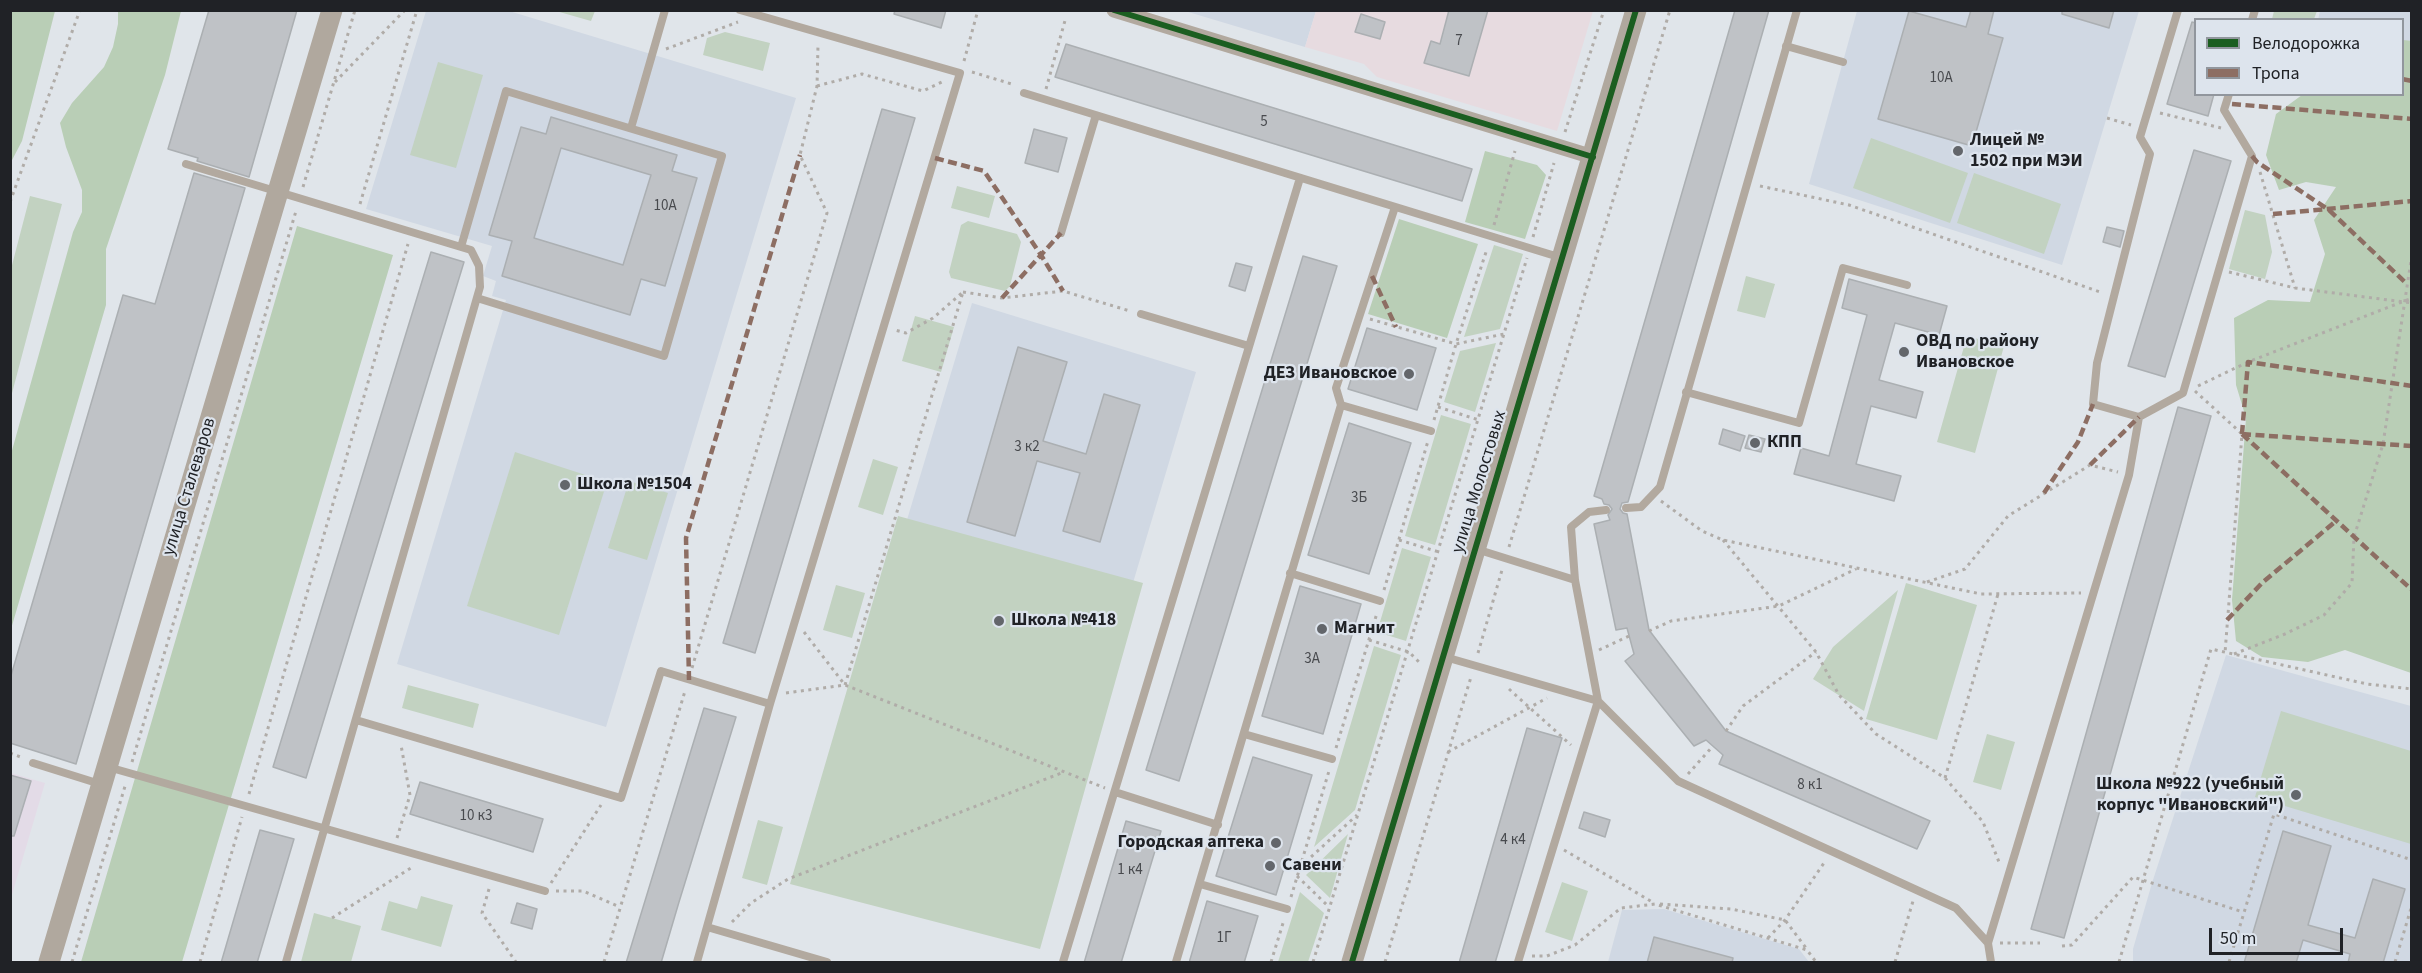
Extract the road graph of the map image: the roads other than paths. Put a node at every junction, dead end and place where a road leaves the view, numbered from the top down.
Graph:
1 (332, 10) edge
2 (665, 10) edge
3 (740, 10) edge
4 (1114, 10) edge
5 (1636, 10) edge
6 (1797, 10) edge
7 (2178, 10) edge
8 (1786, 46) junction
9 (1843, 62) dead end
10 (1024, 93) dead end
11 (2228, 96) edge
12 (1096, 115) junction
13 (631, 128) junction
14 (1593, 157) junction
15 (186, 164) dead end
16 (1300, 178) junction
17 (278, 192) junction
18 (1395, 207) junction
19 (1061, 233) dead end
20 (460, 247) junction
21 (1563, 258) junction
22 (1907, 285) dead end
23 (477, 298) junction
24 (1141, 314) road end
25 (1249, 346) junction
26 (1686, 392) junction
27 (1341, 405) junction
28 (2139, 417) junction
29 (1431, 431) road end
30 (1626, 508) dead end
31 (1606, 510) dead end
32 (1476, 549) junction
33 (1290, 573) junction
34 (1575, 580) junction
35 (1380, 601) road end
36 (1444, 657) junction
37 (1598, 701) junction
38 (770, 704) junction
39 (356, 720) junction
40 (1244, 734) junction
41 (1332, 759) road end
42 (33, 763) dead end
43 (104, 775) junction
44 (1115, 792) junction
45 (1218, 825) junction
46 (325, 829) junction
47 (1200, 884) junction
48 (545, 891) road end
49 (1287, 909) road end
50 (707, 927) junction
51 (1988, 943) junction
52 (1519, 959) edge
53 (49, 963) edge
54 (286, 963) edge
55 (697, 963) edge
56 (827, 963) edge
57 (1063, 963) edge
58 (1176, 963) edge
59 (1352, 963) edge
60 (1991, 963) edge

1 - 17 street, улица Сталеваров
2 - 13 lane
3 - 38 lane
4 - 14 street
5 - 14 street, улица Молостовых
6 - 8 lane
7 - 28 lane
8 - 9 lane
8 - 26 lane
10 - 12 lane
11 - 28 lane
12 - 16 lane
12 - 19 lane
13 - 20 lane
13 - 23 lane
14 - 21 street, улица Молостовых
15 - 17 lane
16 - 18 lane
16 - 25 lane
17 - 20 lane
17 - 43 street, улица Сталеваров
18 - 21 lane
18 - 27 lane
20 - 23 lane
21 - 32 street, улица Молостовых
22 - 26 lane
23 - 39 lane
24 - 25 lane
25 - 44 lane
26 - 30 lane
27 - 29 lane
27 - 33 lane
28 - 51 lane
31 - 34 lane
32 - 34 lane
32 - 36 street, улица Молостовых
33 - 35 lane
33 - 40 lane
34 - 37 lane
36 - 37 lane
36 - 59 street, улица Молостовых
37 - 51 lane
37 - 52 lane
38 - 39 lane
38 - 50 lane
39 - 46 lane
40 - 41 lane
40 - 45 lane
42 - 43 lane
43 - 46 lane
43 - 53 street, улица Сталеваров
44 - 45 lane
44 - 57 lane
45 - 47 lane
46 - 48 lane
46 - 54 lane
47 - 49 lane
47 - 58 lane
50 - 55 lane
50 - 56 lane
51 - 60 lane

